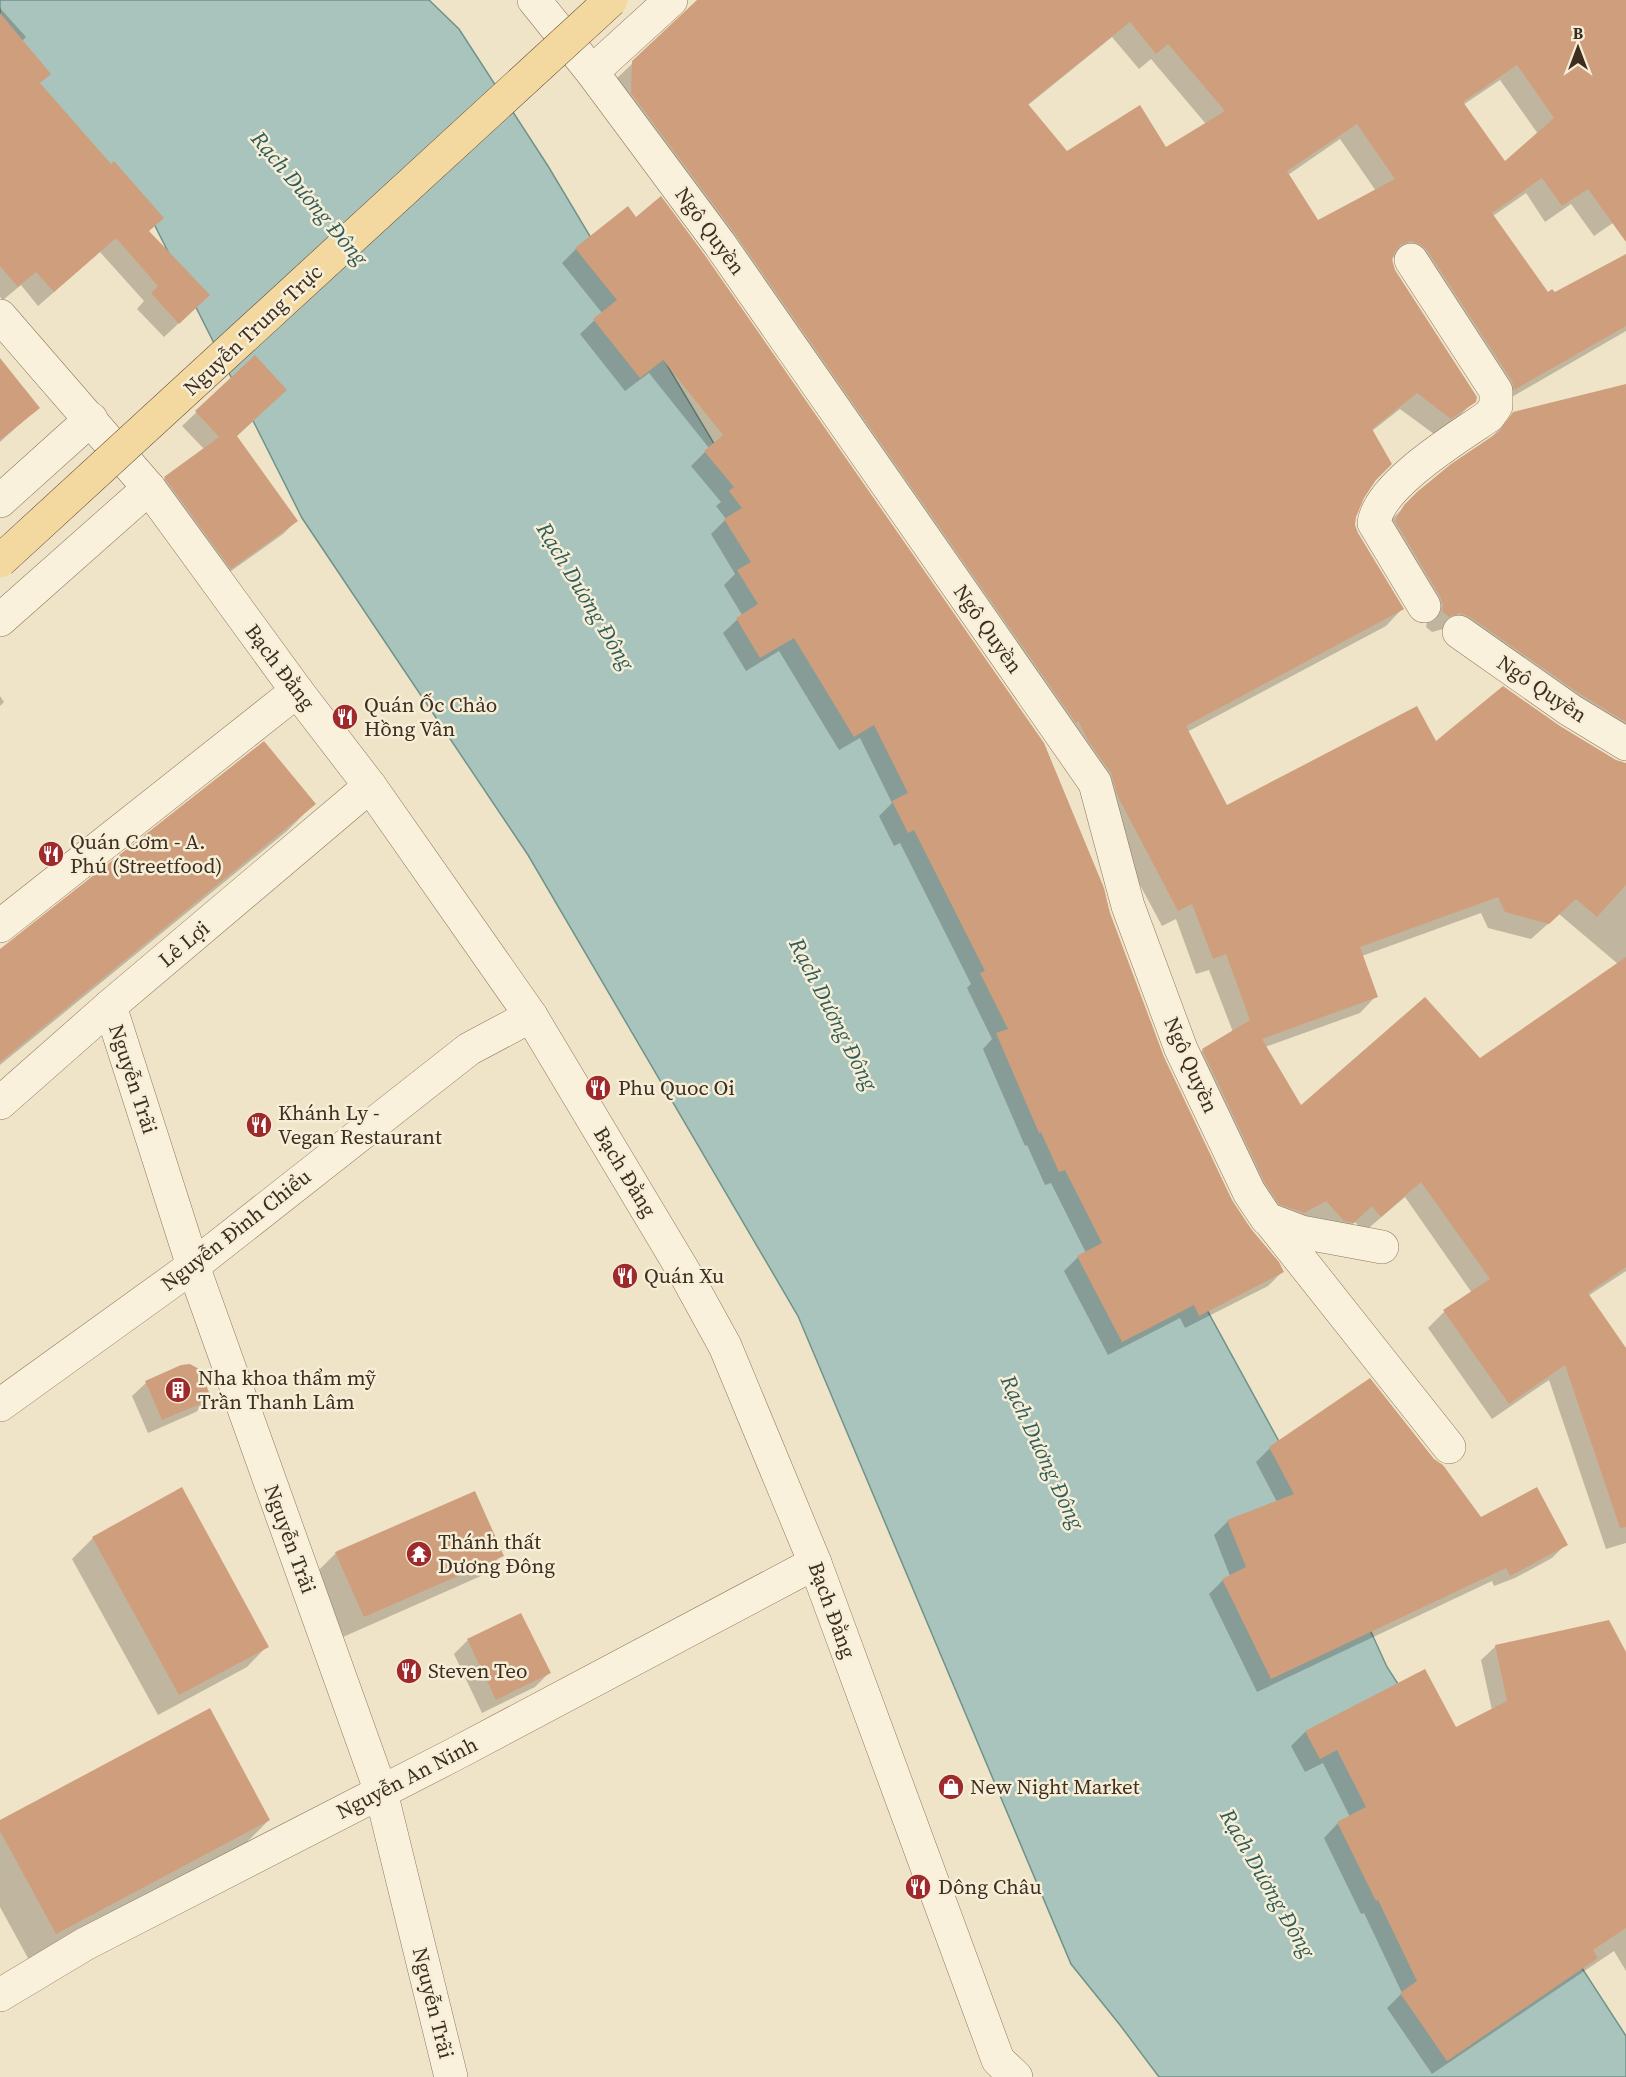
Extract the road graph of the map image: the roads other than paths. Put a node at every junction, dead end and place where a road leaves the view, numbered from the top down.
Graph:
1 (611, 0) edge
2 (671, 0) edge
3 (539, 2) edge
4 (592, 72) junction
5 (1412, 260) dead end
6 (0, 316) edge
7 (91, 419) junction
8 (148, 488) junction
9 (0, 501) edge
10 (0, 561) edge
11 (1424, 606) dead end
12 (0, 620) edge
13 (1459, 632) dead end
14 (297, 691) junction
15 (1626, 744) edge
16 (370, 786) junction
17 (0, 926) edge
18 (110, 1006) junction
19 (531, 1016) junction
20 (0, 1103) edge
21 (1268, 1219) junction
22 (1382, 1247) dead end
23 (193, 1266) junction
24 (0, 1405) edge
25 (1449, 1447) dead end
26 (815, 1563) junction
27 (381, 1792) junction
28 (0, 1995) edge
29 (1000, 2071) edge
30 (452, 2077) edge

1 - 10 main road, Nguyễn Trung Trực, bridge
2 - 4 street
3 - 4 street, Ngô Quyền
4 - 21 street, Ngô Quyền
5 - 11 street
6 - 7 street, Bạch Đằng
7 - 8 street, Bạch Đằng
7 - 9 street
8 - 12 street
8 - 14 street, Bạch Đằng
13 - 15 street, Ngô Quyền
14 - 16 street, Bạch Đằng
14 - 17 street
16 - 18 street, Lê Lợi
16 - 19 street, Bạch Đằng
18 - 20 street, Lê Lợi
18 - 23 street, Nguyễn Trãi
19 - 23 street, Nguyễn Đình Chiểu
19 - 26 street, Bạch Đằng
21 - 22 street
21 - 25 street, Ngô Quyền
23 - 24 street, Nguyễn Đình Chiểu
23 - 27 street, Nguyễn Trãi
26 - 27 street, Nguyễn An Ninh
26 - 29 street, Bạch Đằng
27 - 28 street, Nguyễn An Ninh
27 - 30 street, Nguyễn Trãi

